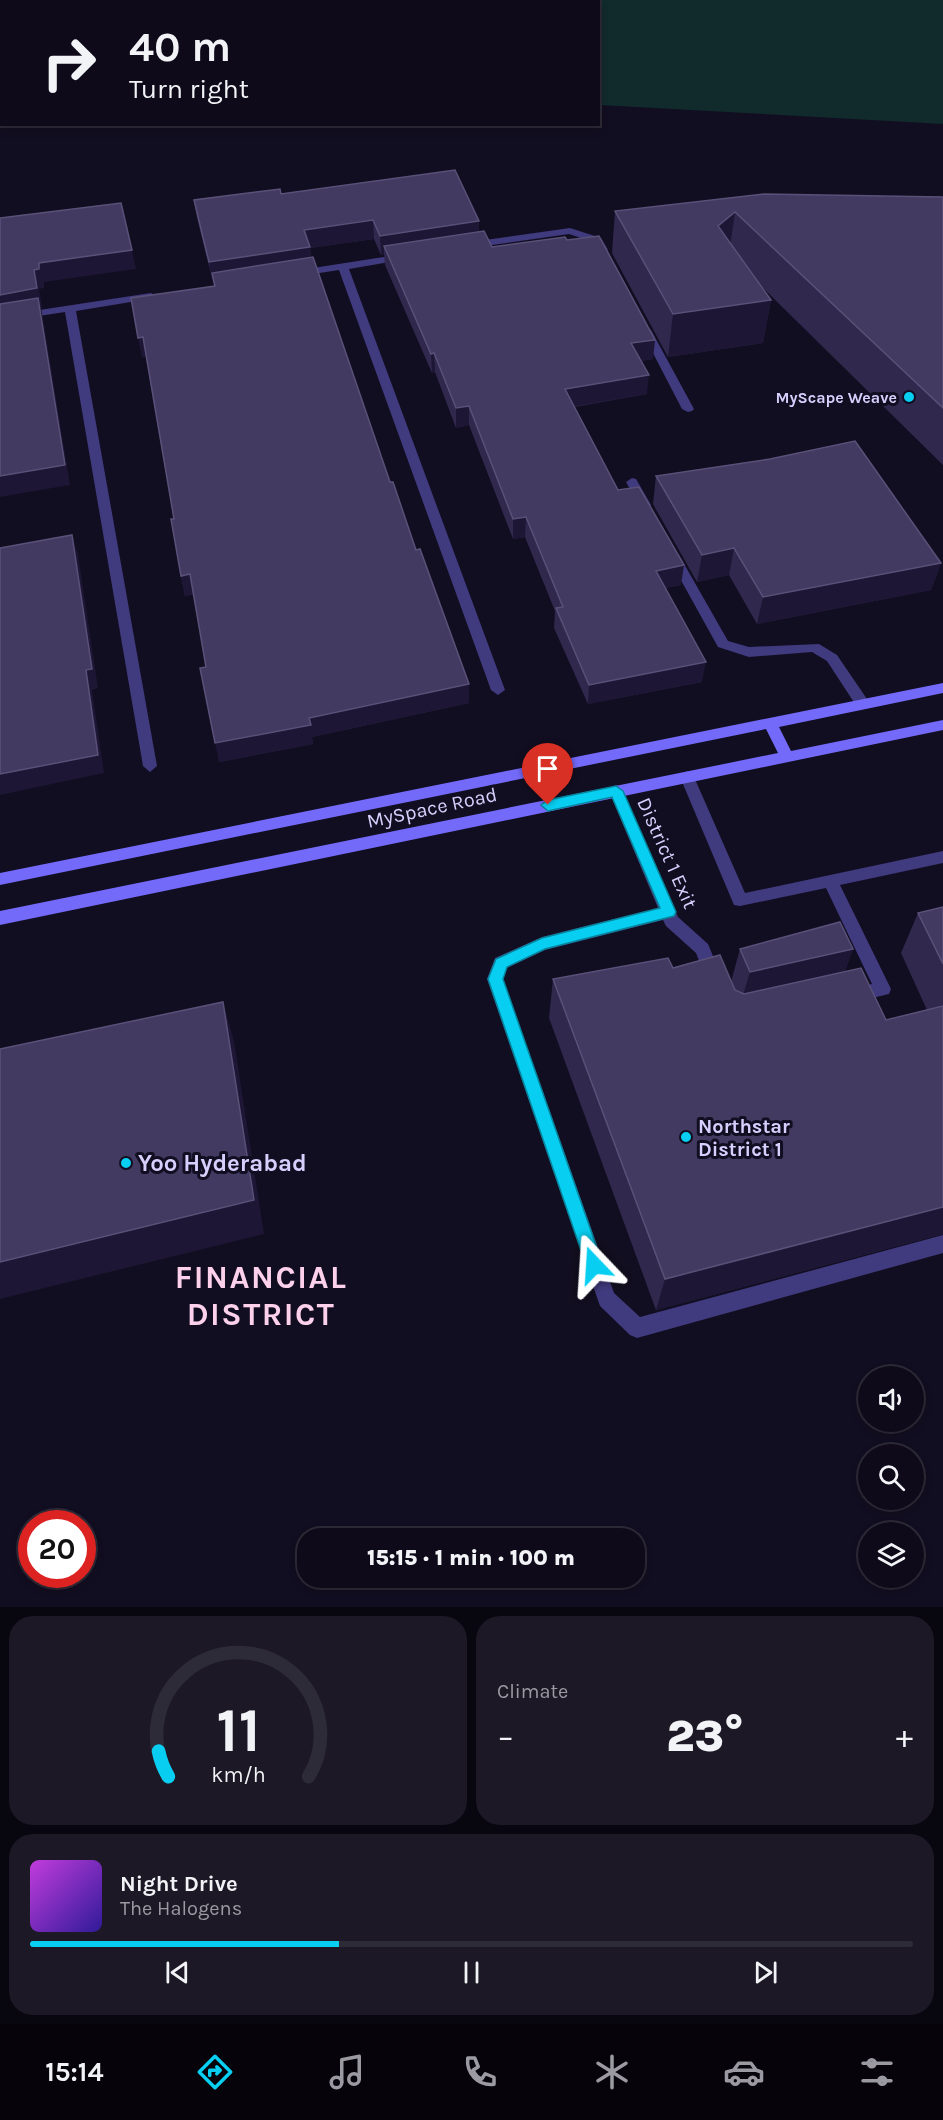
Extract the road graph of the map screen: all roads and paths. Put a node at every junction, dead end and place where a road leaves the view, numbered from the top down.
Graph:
1 (457, 248) edge
2 (412, 255) edge
3 (609, 261) edge
4 (343, 267) junction
5 (286, 276) edge
6 (161, 294) edge
7 (70, 308) junction
8 (0, 319) edge
9 (643, 324) edge
10 (688, 409) dead end
11 (632, 482) dead end
12 (649, 513) edge
13 (666, 543) edge
14 (943, 688) edge
15 (498, 690) dead end
16 (862, 704) junction
17 (769, 722) junction
18 (943, 724) edge
19 (787, 757) junction
20 (150, 766) dead end
21 (687, 777) junction
22 (616, 791) junction
23 (943, 857) edge
24 (0, 879) edge
25 (830, 880) junction
26 (668, 912) junction
27 (0, 918) edge
28 (721, 996) edge
29 (836, 999) edge
30 (943, 1244) edge

1 - 3 street
2 - 4 street
4 - 5 street
4 - 15 street
6 - 7 street
7 - 8 street
7 - 20 street
9 - 10 street
11 - 12 street
13 - 16 street
14 - 16 street, MySpace Road
16 - 17 street, MySpace Road
17 - 19 street
17 - 24 street, MySpace Road
18 - 19 street, MySpace Road
19 - 21 street, MySpace Road
21 - 22 street, MySpace Road
21 - 25 street
22 - 26 street, District 1 Exit
22 - 27 street, MySpace Road
23 - 25 street
25 - 29 street
26 - 28 street, District 1 Exit
26 - 30 street

